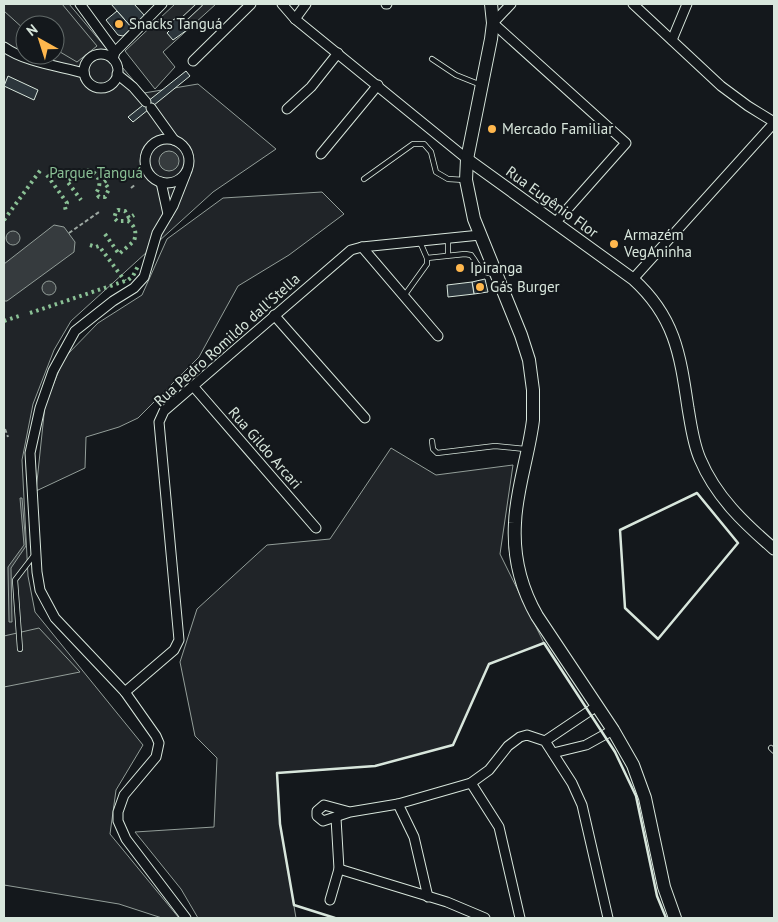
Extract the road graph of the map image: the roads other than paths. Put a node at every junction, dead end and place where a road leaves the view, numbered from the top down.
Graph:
1 (80, 4) edge
2 (162, 4) edge
3 (200, 4) edge
4 (251, 4) edge
5 (282, 4) edge
6 (306, 4) edge
7 (491, 4) edge
8 (511, 4) edge
9 (633, 4) edge
10 (687, 4) edge
11 (294, 18) junction
12 (184, 19) dead end
13 (493, 23) junction
14 (672, 40) junction
15 (4, 47) edge
16 (338, 53) junction
17 (114, 56) junction
18 (432, 59) dead end
19 (193, 61) dead end
20 (84, 73) junction
21 (117, 74) junction
22 (378, 85) junction
23 (482, 85) junction
24 (287, 109) dead end
25 (774, 123) edge
26 (174, 140) junction
27 (322, 154) dead end
28 (467, 159) junction
29 (186, 173) junction
30 (364, 179) dead end
31 (466, 180) junction
32 (161, 182) junction
33 (168, 214) junction
34 (555, 223) junction
35 (480, 235) junction
36 (448, 238) junction
37 (420, 241) junction
38 (362, 247) junction
39 (448, 255) junction
40 (427, 258) junction
41 (495, 274) junction
42 (633, 278) junction
43 (404, 296) junction
44 (274, 315) junction
45 (438, 336) dead end
46 (193, 386) junction
47 (365, 418) dead end
48 (432, 441) dead end
49 (529, 450) junction
50 (316, 528) dead end
51 (774, 549) edge
52 (36, 553) junction
53 (20, 650) dead end
54 (124, 692) junction
55 (597, 706) junction
56 (612, 730) junction
57 (545, 741) junction
58 (553, 753) junction
59 (472, 783) junction
60 (398, 804) junction
61 (350, 812) junction
62 (336, 818) junction
63 (339, 869) junction
64 (428, 897) junction
65 (330, 900) dead end
66 (186, 918) edge
67 (485, 918) edge
68 (520, 918) edge
69 (606, 918) edge
70 (675, 918) edge

1 - 17 street
2 - 17 street
3 - 12 lane
4 - 19 street
5 - 11 street, Rua Eugênio Flor
6 - 11 street
7 - 13 main road
8 - 13 street
9 - 14 street
10 - 14 street
11 - 16 street, Rua Eugênio Flor
13 - 23 main road
13 - 34 street
14 - 25 street
15 - 20 street
16 - 22 street, Rua Eugênio Flor
16 - 24 street
17 - 20 street
17 - 21 street
18 - 23 lane
20 - 21 street
21 - 26 street
22 - 27 street
22 - 28 street, Rua Eugênio Flor
23 - 28 main road
25 - 42 street
26 - 29 street
26 - 32 street
28 - 31 main road
28 - 34 street, Rua Eugênio Flor
29 - 32 street
29 - 33 street
30 - 31 lane
31 - 35 main road
32 - 33 street
33 - 52 street
34 - 42 street, Rua Eugênio Flor
35 - 36 street, Rua Pedro Romildo dall'Stella
35 - 41 main road
36 - 37 street, Rua Pedro Romildo dall'Stella
36 - 39 lane
37 - 38 street, Rua Pedro Romildo dall'Stella
37 - 40 lane
38 - 43 street
38 - 44 street, Rua Pedro Romildo dall'Stella
39 - 40 lane
39 - 41 lane
40 - 43 lane
41 - 49 main road
42 - 51 street, Rua Eugênio Flor
43 - 45 street
44 - 46 street, Rua Pedro Romildo dall'Stella
44 - 47 street
46 - 50 street, Rua Gildo Arcari
46 - 54 street, Rua Pedro Romildo dall'Stella
48 - 49 lane
49 - 55 main road
52 - 53 lane
52 - 54 street
54 - 66 street
55 - 56 main road
55 - 57 street
56 - 58 street
56 - 70 main road
57 - 58 street
57 - 59 street
58 - 69 street
59 - 60 street
59 - 68 street
60 - 61 street
60 - 64 street
61 - 62 street
61 - 62 street
62 - 63 street
63 - 64 street
63 - 65 street
64 - 67 street

